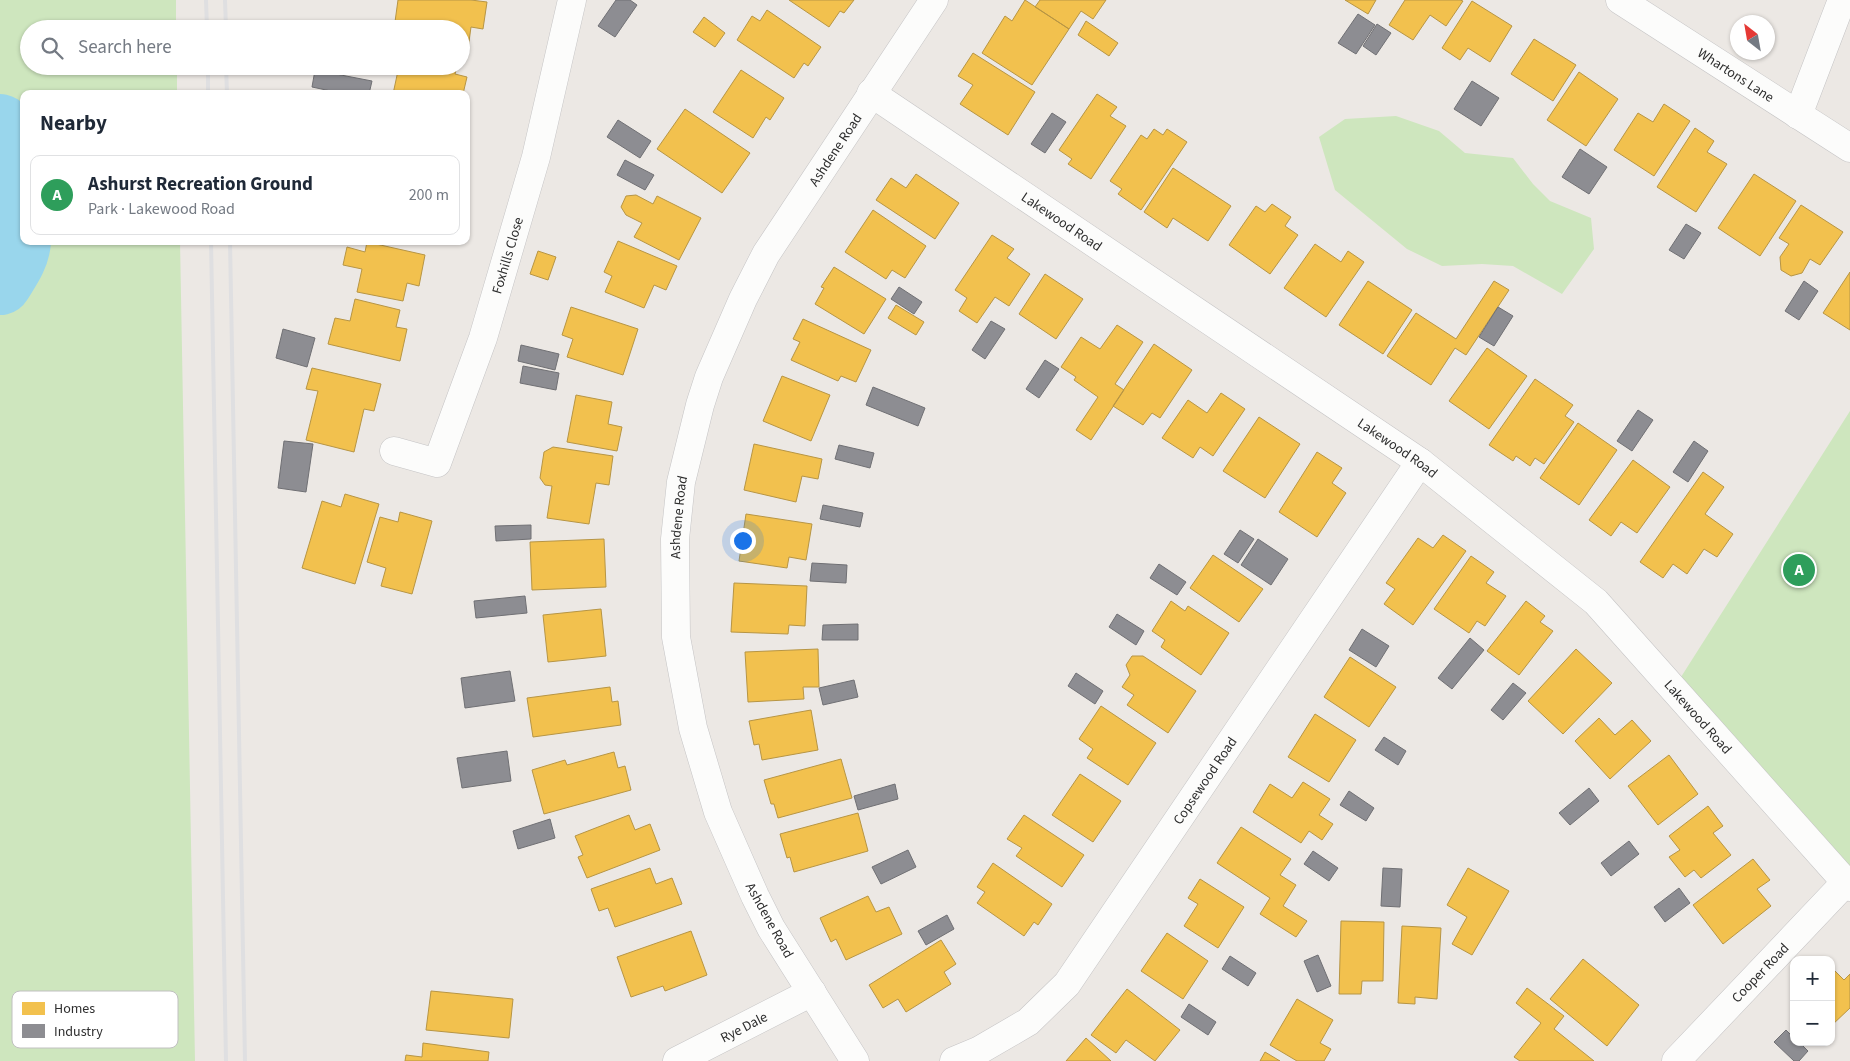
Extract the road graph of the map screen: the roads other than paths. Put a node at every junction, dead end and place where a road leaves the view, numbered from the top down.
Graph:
1 (572, 0) edge
2 (934, 0) edge
3 (1620, 0) edge
4 (1842, 0) edge
5 (871, 93) junction
6 (1798, 115) junction
7 (1850, 148) edge
8 (394, 451) dead end
9 (1420, 462) junction
10 (1848, 885) edge
11 (812, 992) junction
12 (677, 1061) edge
13 (855, 1061) edge
14 (954, 1061) edge
15 (1676, 1061) edge

1 - 8 street, Foxhills Close
2 - 5 street, Ashdene Road
3 - 6 street, Whartons Lane
4 - 6 street
5 - 9 street, Lakewood Road
5 - 11 street, Ashdene Road
6 - 7 street, Whartons Lane
9 - 10 street, Lakewood Road
9 - 14 street, Copsewood Road
10 - 15 street, Cooper Road
11 - 12 street, Rye Dale
11 - 13 street, Ashdene Road

